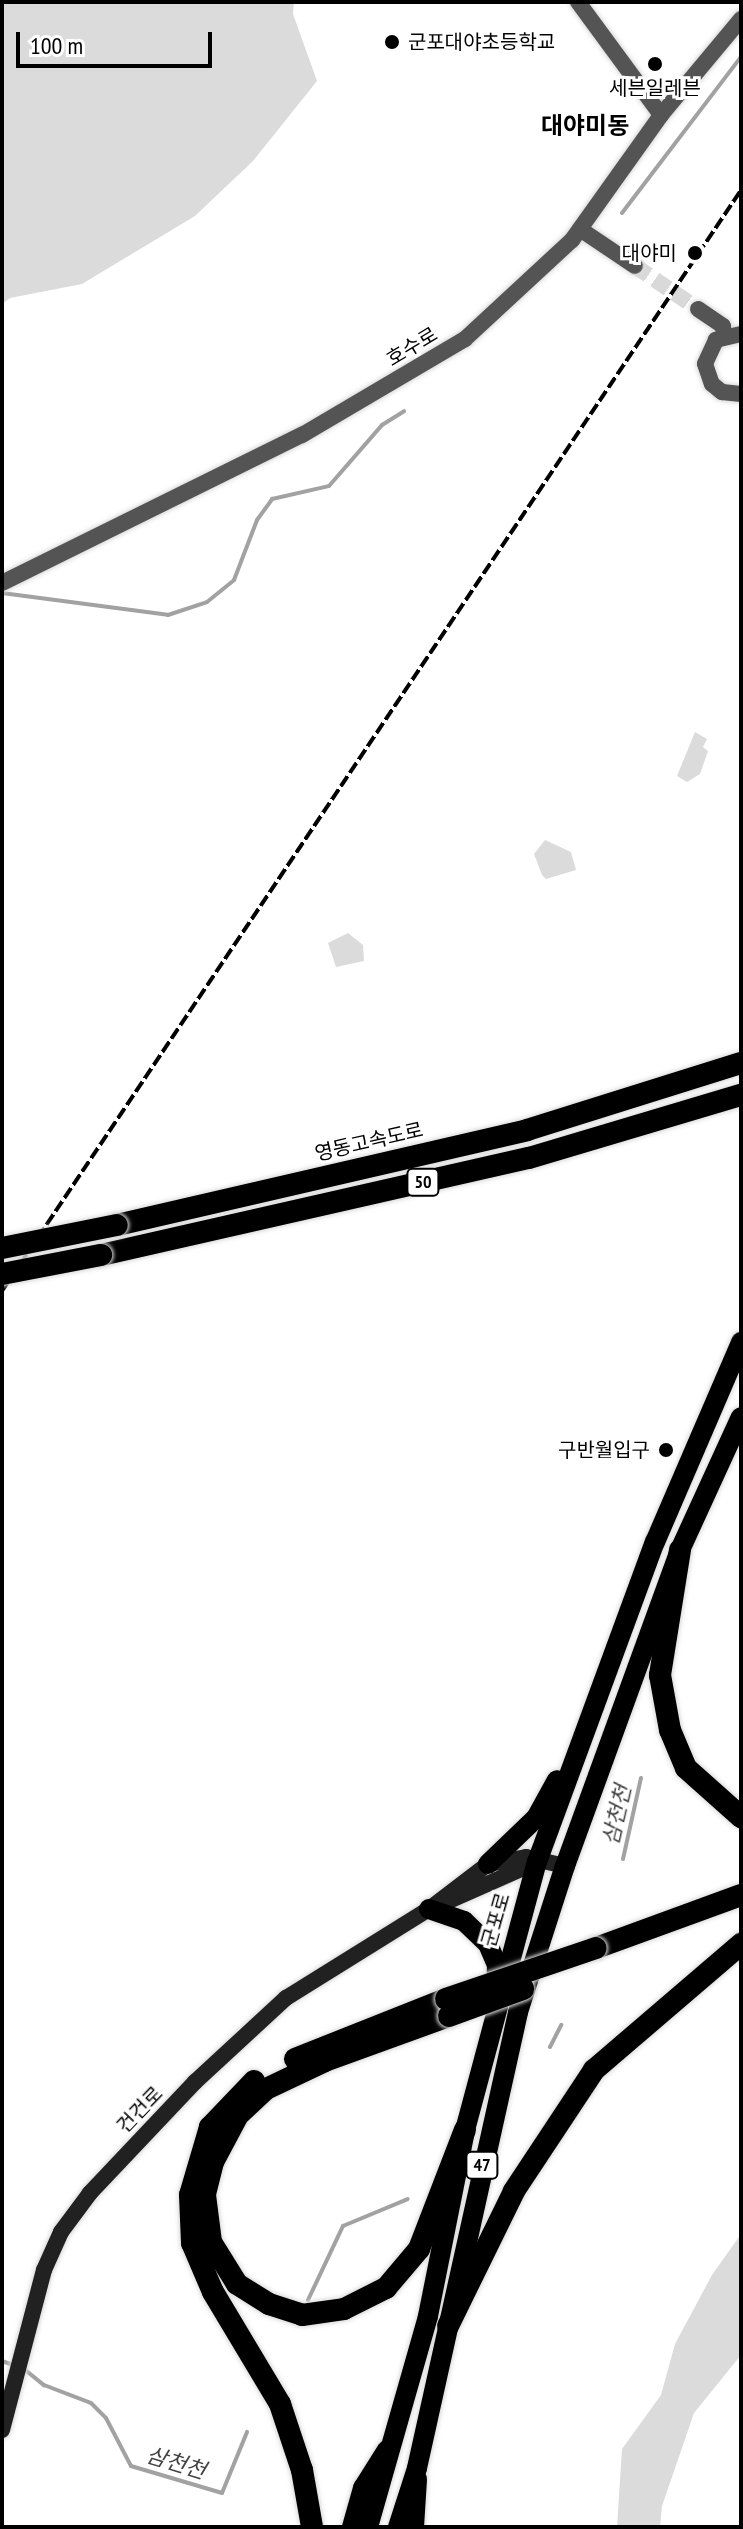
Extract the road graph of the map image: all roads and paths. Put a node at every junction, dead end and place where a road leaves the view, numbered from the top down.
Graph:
1 (578, 2) edge
2 (741, 19) edge
3 (661, 115) junction
4 (580, 229) junction
5 (635, 266) tunnel mouth
6 (698, 309) tunnel mouth
7 (733, 335) edge
8 (741, 394) edge
9 (2, 583) edge
10 (741, 1063) edge
11 (741, 1095) edge
12 (2, 1248) edge
13 (2, 1274) edge
14 (741, 1342) edge
15 (741, 1417) edge
16 (680, 1550) junction
17 (568, 1778) junction
18 (737, 1814) edge
19 (537, 1862) junction
20 (488, 1864) junction
21 (565, 1866) junction
22 (741, 1895) edge
23 (429, 1909) junction
24 (741, 1910) edge
25 (741, 1944) edge
26 (596, 1955) junction
27 (447, 2007) junction
28 (496, 2007) junction
29 (465, 2130) junction
30 (448, 2326) junction
31 (2, 2430) edge
32 (387, 2450) junction
33 (417, 2468) junction
34 (312, 2527) edge
35 (352, 2527) edge
36 (368, 2527) edge
37 (398, 2527) edge
38 (414, 2527) edge

1 - 3 street
2 - 3 street, 호수로
3 - 4 street, 호수로
4 - 5 street
4 - 9 street, 호수로
6 - 7 street
7 - 8 street
10 - 12 highway, 영동고속도로 / 50, bridge
11 - 13 highway, 50, bridge
14 - 17 main road, 군포로 / 47
15 - 16 main road, 47
16 - 18 highway
16 - 21 main road, 47
17 - 19 main road, 군포로 / 47
17 - 20 main road
19 - 20 main road
19 - 21 main road
19 - 23 main road, 건건로
19 - 28 main road, 군포로 / 47
20 - 23 main road, 건건로
21 - 30 main road, 47
22 - 26 highway
23 - 28 main road
23 - 31 main road, 건건로
24 - 26 highway
25 - 30 highway
26 - 27 highway, bridge
27 - 29 highway
27 - 34 highway
28 - 29 main road, 군포로 / 47
29 - 32 main road, 군포로 / 47
30 - 33 main road, 47
32 - 35 main road, 군포로 / 47
32 - 36 main road, 47
33 - 37 main road, 47
33 - 38 main road, 47

